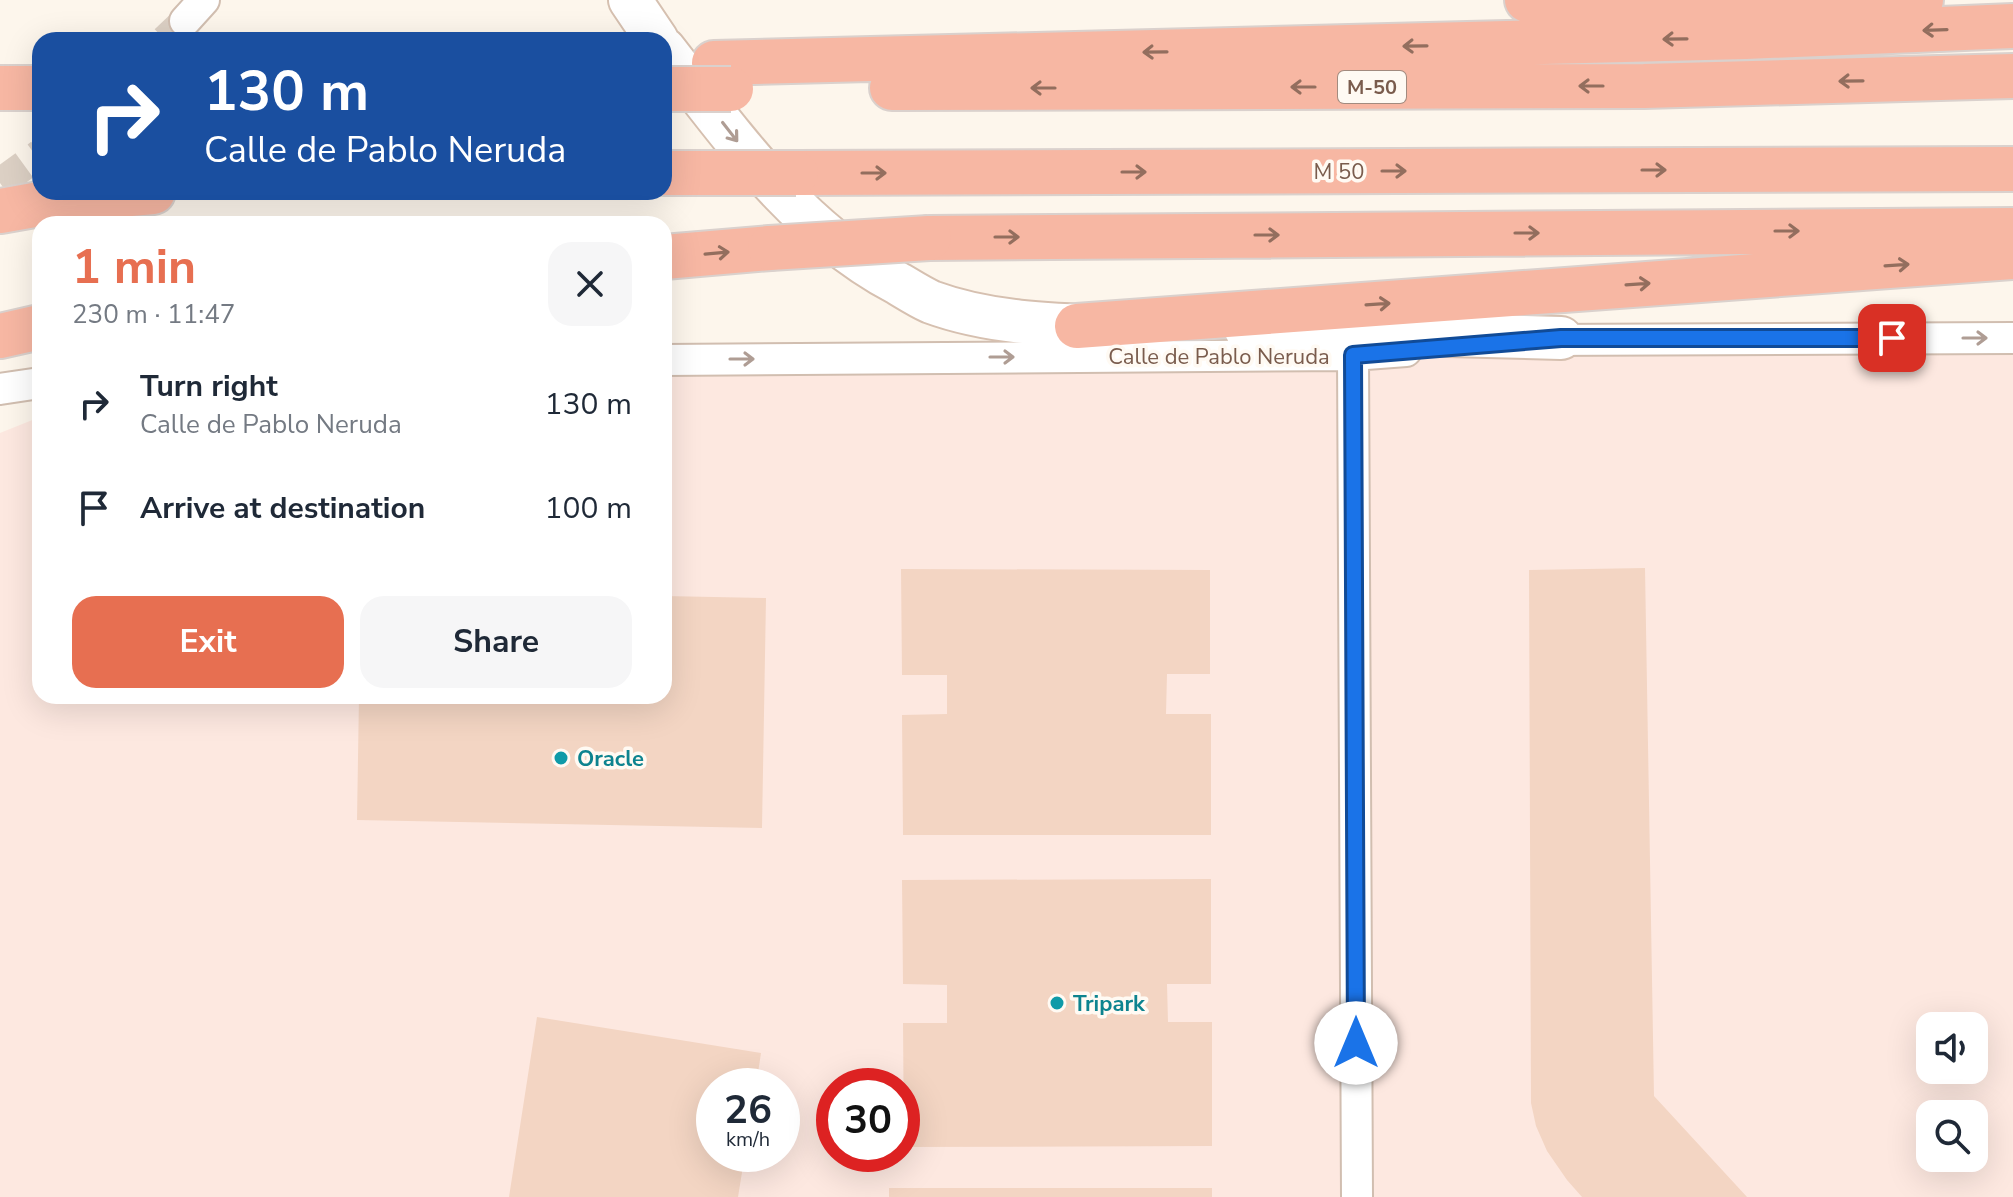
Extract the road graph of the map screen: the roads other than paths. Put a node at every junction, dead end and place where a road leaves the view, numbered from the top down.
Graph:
1 (630, 0) edge
2 (1527, 0) edge
3 (1931, 0) edge
4 (2013, 26) edge
5 (652, 32) edge
6 (672, 59) edge
7 (0, 62) edge
8 (32, 62) edge
9 (672, 65) edge
10 (722, 76) junction
11 (2013, 76) edge
12 (672, 87) edge
13 (0, 88) edge
14 (32, 88) edge
15 (2013, 169) edge
16 (672, 173) edge
17 (62, 200) edge
18 (0, 211) edge
19 (2013, 230) edge
20 (672, 256) edge
21 (2013, 257) edge
22 (1077, 326) junction
23 (32, 329) edge
24 (0, 336) edge
25 (1561, 338) junction
26 (2013, 338) edge
27 (1353, 355) junction
28 (672, 360) edge
29 (32, 384) edge
30 (0, 389) edge
31 (1357, 1197) edge

1 - 5 street
2 - 3 highway
4 -> 10 highway
6 -> 22 street
7 - 8 highway
9 - 10 highway
11 -> 10 highway, M-50
10 - 12 highway, M-50, bridge
13 - 14 highway
16 -> 15 highway, M 50, bridge
17 - 18 highway
20 -> 19 highway, bridge
22 -> 21 highway
22 - 25 street
23 - 24 highway
25 -> 26 street, Calle de Pablo Neruda
25 - 27 street, Calle de Pablo Neruda
28 -> 27 street, Calle de Pablo Neruda
27 - 31 street
29 - 30 street

